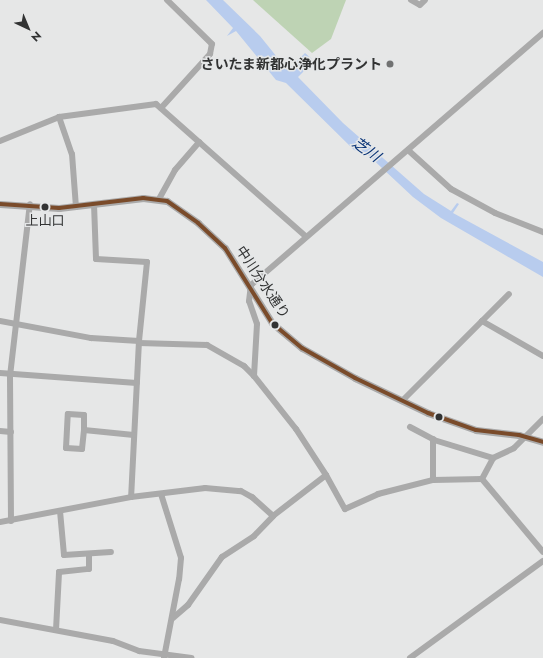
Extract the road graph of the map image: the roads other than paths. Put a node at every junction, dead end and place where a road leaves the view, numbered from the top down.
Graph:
1 (167, 0) edge
2 (411, 0) edge
3 (425, 0) edge
4 (543, 33) edge
5 (161, 108) junction
6 (59, 118) junction
7 (0, 141) edge
8 (199, 142) junction
9 (407, 151) junction
10 (159, 199) junction
11 (0, 204) edge
12 (30, 204) junction
13 (94, 204) junction
14 (76, 206) junction
15 (543, 232) edge
16 (305, 236) junction
17 (250, 285) junction
18 (509, 294) dead end
19 (0, 321) edge
20 (482, 322) junction
21 (15, 323) junction
22 (139, 342) junction
23 (543, 356) edge
24 (0, 373) edge
25 (10, 374) junction
26 (254, 376) junction
27 (137, 383) junction
28 (402, 401) junction
29 (543, 419) edge
30 (410, 427) dead end
31 (84, 430) junction
32 (0, 431) edge
33 (11, 432) junction
34 (134, 435) junction
35 (527, 436) junction
36 (433, 439) junction
37 (543, 442) edge
38 (493, 458) junction
39 (326, 475) junction
40 (482, 479) junction
41 (433, 480) junction
42 (161, 494) junction
43 (131, 497) junction
44 (60, 511) junction
45 (273, 516) junction
46 (11, 520) junction
47 (0, 522) edge
48 (111, 552) dead end
49 (543, 552) edge
50 (89, 554) junction
51 (543, 561) edge
52 (173, 618) junction
53 (0, 620) edge
54 (56, 630) junction
55 (165, 655) edge
56 (192, 658) edge
57 (410, 658) edge

1 - 5 street
2 - 3 street
4 - 9 street
5 - 6 street
5 - 8 street
6 - 7 street
6 - 14 street
8 - 10 street
8 - 16 street
9 - 15 street
9 - 16 street
10 - 13 street, 中川分水通り
10 - 17 street, 中川分水通り
11 - 12 street, 中川分水通り
12 - 14 street, 中川分水通り
12 - 21 street
13 - 14 street, 中川分水通り
13 - 22 street
16 - 17 street
17 - 26 street
17 - 28 street, 中川分水通り
18 - 20 street
19 - 21 street
20 - 23 street
20 - 28 street
21 - 22 street
21 - 25 street
22 - 26 street
22 - 27 street
24 - 25 street
25 - 27 street
25 - 33 street
26 - 39 street
27 - 34 street
28 - 35 street, 中川分水通り
29 - 35 street
30 - 36 street
31 - 31 street
31 - 34 street
32 - 33 street
33 - 46 street
34 - 43 street
35 - 37 street, 中川分水通り
35 - 38 street
36 - 38 street
36 - 41 street
38 - 40 street
39 - 41 street
39 - 45 street
40 - 41 street
40 - 49 street
42 - 43 street
42 - 45 street
42 - 52 street
43 - 44 street
44 - 46 street
44 - 50 street
45 - 52 street
46 - 47 street
48 - 50 street
50 - 54 street
51 - 57 street
52 - 55 street
53 - 54 street
54 - 55 street
55 - 56 street

